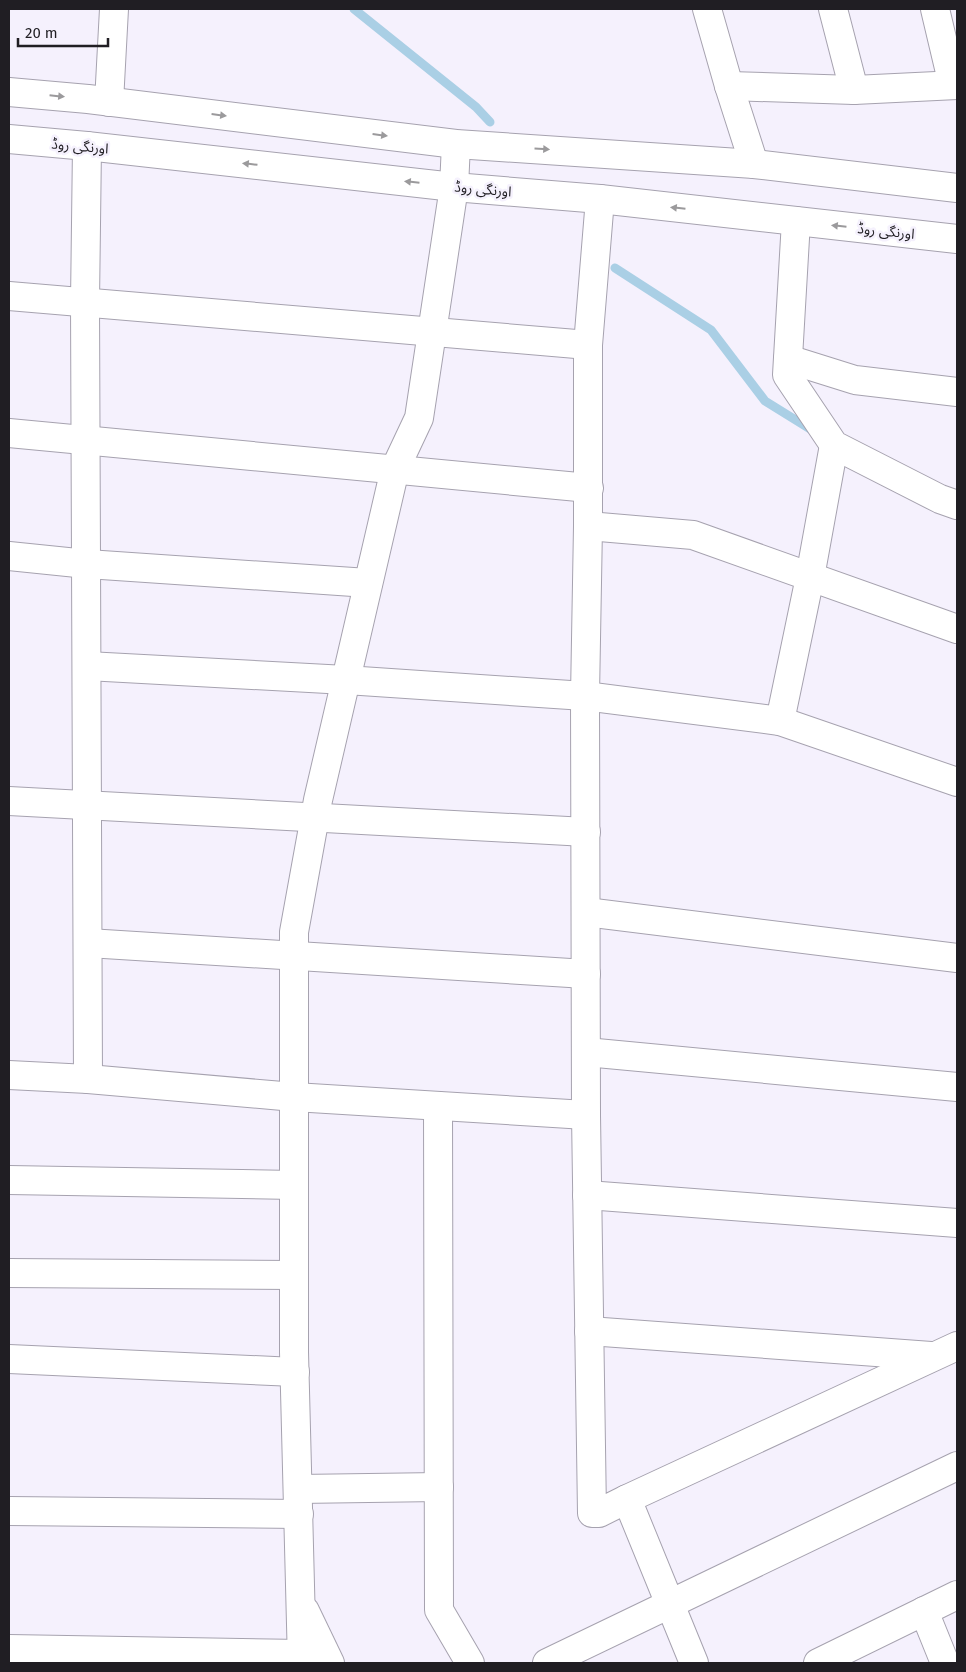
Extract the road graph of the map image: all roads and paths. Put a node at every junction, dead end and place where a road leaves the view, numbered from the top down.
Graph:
1 (114, 9) edge
2 (707, 9) edge
3 (833, 9) edge
4 (935, 9) edge
5 (955, 85) edge
6 (729, 86) junction
7 (854, 90) junction
8 (9, 92) edge
9 (109, 102) junction
10 (9, 139) edge
11 (456, 144) junction
12 (87, 146) junction
13 (754, 164) junction
14 (454, 186) junction
15 (957, 188) edge
16 (600, 199) junction
17 (796, 221) junction
18 (957, 240) edge
19 (9, 296) edge
20 (85, 302) junction
21 (432, 332) junction
22 (588, 345) junction
23 (788, 359) junction
24 (957, 392) edge
25 (9, 433) edge
26 (86, 440) junction
27 (834, 445) junction
28 (395, 470) junction
29 (588, 488) junction
30 (957, 505) edge
31 (588, 526) junction
32 (9, 556) edge
33 (87, 564) junction
34 (810, 577) junction
35 (368, 583) junction
36 (957, 629) edge
37 (87, 666) junction
38 (346, 680) junction
39 (585, 696) junction
40 (780, 721) junction
41 (957, 782) edge
42 (9, 800) edge
43 (88, 805) junction
44 (315, 817) junction
45 (586, 832) junction
46 (586, 912) junction
47 (88, 944) junction
48 (294, 956) junction
49 (957, 958) edge
50 (586, 974) junction
51 (586, 1052) junction
52 (9, 1075) edge
53 (88, 1079) junction
54 (957, 1087) edge
55 (294, 1097) junction
56 (438, 1106) junction
57 (586, 1115) junction
58 (9, 1180) edge
59 (294, 1185) junction
60 (587, 1195) junction
61 (957, 1223) edge
62 (9, 1272) edge
63 (294, 1275) junction
64 (589, 1331) junction
65 (946, 1351) edge
66 (9, 1359) edge
67 (295, 1372) junction
68 (957, 1466) edge
69 (438, 1487) junction
70 (627, 1499) junction
71 (298, 1502) junction
72 (9, 1511) edge
73 (957, 1595) edge
74 (300, 1601) junction
75 (670, 1604) junction
76 (924, 1611) junction
77 (9, 1648) edge
78 (302, 1659) edge
79 (822, 1662) edge
80 (330, 1663) edge
81 (470, 1663) edge
82 (548, 1663) edge
83 (694, 1663) edge
84 (945, 1663) edge

1 - 9 street
2 - 6 street
3 - 7 street
4 - 5 street
5 - 7 street
6 - 7 street
6 - 13 street
8 -> 9 street
9 -> 11 street
10 - 12 street, اورنگی روڈ
11 -> 13 street
11 - 14 street
14 -> 12 street, اورنگی روڈ
12 - 20 street
13 - 15 street
14 - 16 street, اورنگی روڈ
14 - 21 street
17 -> 16 street, اورنگی روڈ
16 - 22 street
18 -> 17 street, اورنگی روڈ
17 - 23 street
19 - 20 street
20 - 21 street
20 - 26 street
21 - 22 street
21 - 28 street
22 - 29 street
23 - 24 street
23 - 27 street
25 - 26 street
26 - 28 street
26 - 33 street
27 - 30 street
27 - 34 street
28 - 29 street
28 - 35 street
29 - 31 street
31 - 34 street
31 - 39 street
32 - 33 street
33 - 35 street
33 - 37 street
34 - 36 street
34 - 40 street
35 - 38 street
37 - 38 street
37 - 43 street
38 - 39 street
38 - 44 street
39 - 40 street
39 - 45 street
40 - 41 street
42 - 43 street
43 - 44 street
43 - 47 street
44 - 45 street
44 - 48 street
45 - 46 street
46 - 49 street
46 - 50 street
47 - 48 street
47 - 53 street
48 - 50 street
48 - 55 street
50 - 51 street
51 - 54 street
51 - 57 street
52 - 53 street
53 - 55 street
55 - 56 street
55 - 59 street
56 - 57 street
56 - 69 street
57 - 60 street
58 - 59 street
59 - 63 street
60 - 61 street
60 - 64 street
62 - 63 street
63 - 67 street
64 - 65 street
64 - 70 street
65 - 70 street
66 - 67 street
67 - 71 street
68 - 75 street
69 - 71 street
69 - 81 street
70 - 75 street
71 - 72 street
71 - 74 street
73 - 76 street
74 - 78 street
74 - 80 street
75 - 82 street
75 - 83 street
76 - 79 street
76 - 84 street
77 - 78 street

